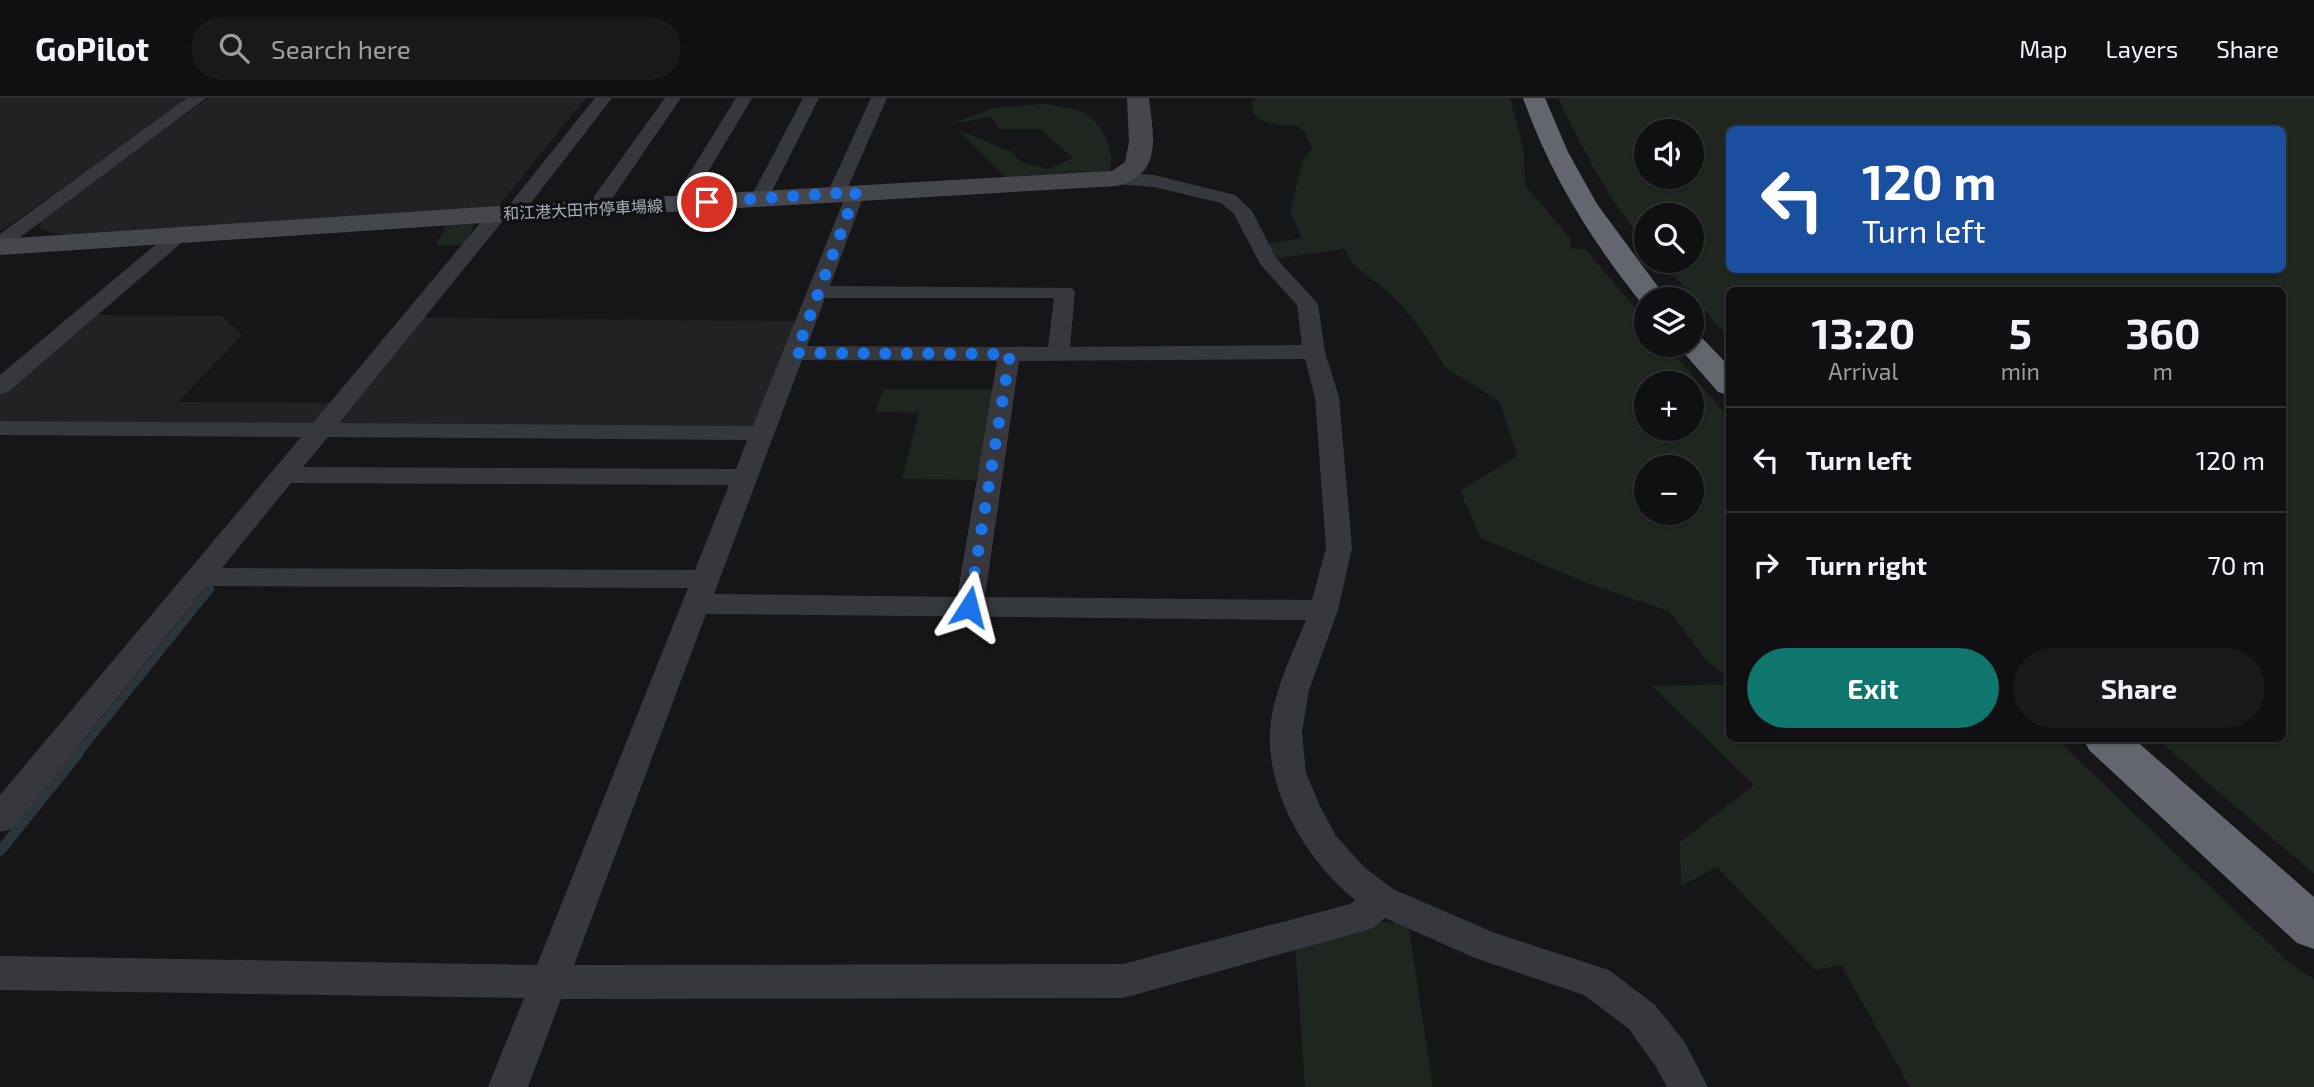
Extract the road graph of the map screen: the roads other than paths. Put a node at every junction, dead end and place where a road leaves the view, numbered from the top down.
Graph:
1 (198, 98) edge
2 (604, 98) edge
3 (673, 98) edge
4 (744, 98) edge
5 (811, 98) edge
6 (879, 98) edge
7 (1138, 98) edge
8 (1534, 98) edge
9 (1117, 178) junction
10 (846, 193) junction
11 (759, 199) junction
12 (680, 203) junction
13 (595, 209) junction
14 (506, 214) junction
15 (180, 234) junction
16 (0, 245) edge
17 (1644, 287) edge
18 (818, 292) junction
19 (1314, 352) junction
20 (796, 353) junction
21 (1010, 354) junction
22 (1058, 354) junction
23 (1703, 357) edge
24 (1726, 382) edge
25 (0, 387) edge
26 (0, 428) edge
27 (321, 432) junction
28 (764, 433) junction
29 (285, 475) junction
30 (746, 477) junction
31 (201, 577) junction
32 (701, 592) junction
33 (969, 607) junction
34 (1324, 610) junction
35 (2108, 742) edge
36 (0, 819) edge
37 (1381, 900) junction
38 (2314, 928) edge
39 (0, 973) edge
40 (549, 982) junction
41 (508, 1087) edge
42 (1688, 1087) edge

1 - 16 street
2 - 14 street
3 - 13 street
4 - 12 street
5 - 11 street
6 - 10 street
7 - 9 main road
8 - 17 highway
9 - 10 main road, 和江港大田市停車場線
9 - 19 street
10 - 11 main road, 和江港大田市停車場線
10 - 18 street
11 - 12 main road, 和江港大田市停車場線
12 - 13 main road, 和江港大田市停車場線
13 - 14 main road, 和江港大田市停車場線
14 - 15 main road, 和江港大田市停車場線
14 - 27 street
15 - 16 main road, 和江港大田市停車場線
15 - 25 street
18 - 20 street
18 - 22 street
19 - 22 street
19 - 34 street
20 - 21 street
20 - 28 street
21 - 22 street
21 - 33 street
23 - 24 highway
26 - 27 street
27 - 28 street
27 - 29 street
28 - 30 street
29 - 30 street
29 - 31 street
30 - 32 street
31 - 32 street
31 - 36 street
32 - 33 street
32 - 40 street
33 - 34 street
34 - 37 street
35 - 38 highway
37 - 40 street
37 - 42 street
39 - 40 street
40 - 41 street

